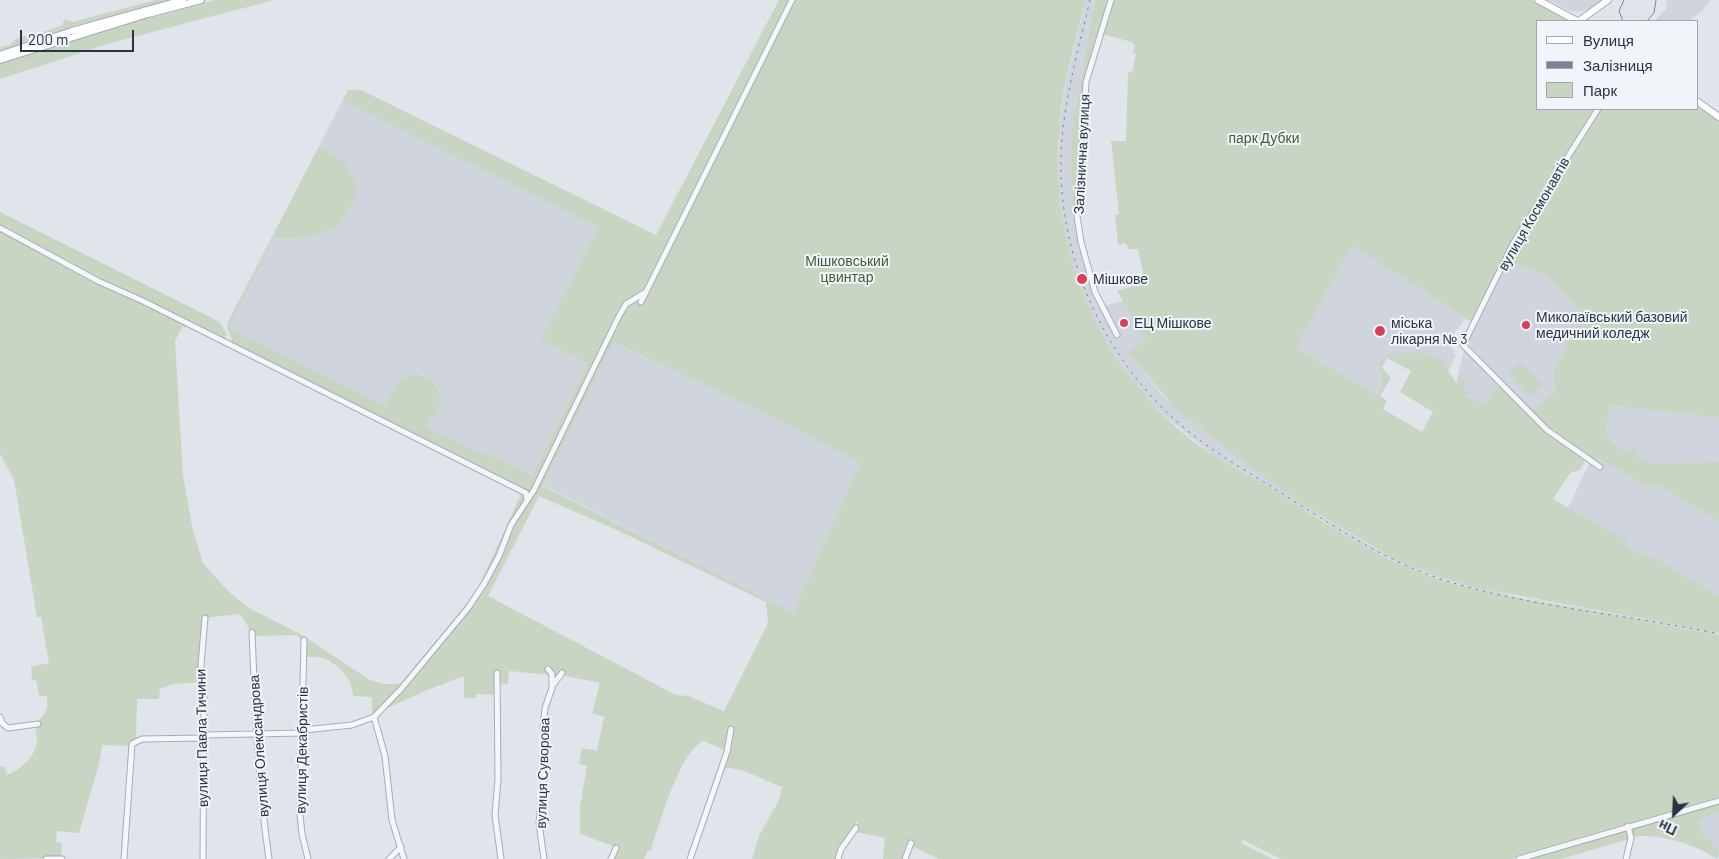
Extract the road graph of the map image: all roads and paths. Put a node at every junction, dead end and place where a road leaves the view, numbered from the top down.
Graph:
1 (183, 0) edge
2 (201, 0) edge
3 (792, 0) edge
4 (1111, 0) edge
5 (1538, 0) edge
6 (1608, 0) edge
7 (1576, 20) edge
8 (1579, 20) edge
9 (0, 55) edge
10 (0, 60) edge
11 (1699, 103) edge
12 (1597, 110) edge
13 (1719, 117) edge
14 (0, 228) edge
15 (646, 292) junction
16 (641, 302) dead end
17 (1117, 335) dead end
18 (1600, 466) dead end
19 (528, 494) junction
20 (205, 618) dead end
21 (252, 632) dead end
22 (304, 640) dead end
23 (548, 669) dead end
24 (497, 673) dead end
25 (562, 673) dead end
26 (552, 688) junction
27 (0, 717) edge
28 (374, 717) junction
29 (38, 724) dead end
30 (731, 729) dead end
31 (303, 731) junction
32 (256, 734) junction
33 (204, 737) junction
34 (1719, 801) edge
35 (1628, 826) junction
36 (856, 828) dead end
37 (911, 843) dead end
38 (401, 847) junction
39 (616, 848) dead end
40 (46, 859) edge
41 (62, 859) edge
42 (124, 859) edge
43 (203, 859) edge
44 (268, 859) edge
45 (308, 859) edge
46 (389, 859) edge
47 (404, 859) edge
48 (501, 859) edge
49 (544, 859) edge
50 (611, 859) edge
51 (690, 859) edge
52 (838, 859) edge
53 (906, 859) edge
54 (1519, 859) edge
55 (1626, 859) edge

1 - 9 main road
2 - 10 main road
3 - 15 street
4 - 17 street, Залізнична вулиця
5 - 7 main road
6 - 8 main road
11 - 13 main road
12 - 18 street, вулиця Космонавтів
14 - 19 street
15 - 16 street
15 - 19 street
19 - 28 street
20 - 33 street, вулиця Павла Тичини
21 - 32 street, вулиця Олександрова
22 - 31 street, вулиця Декабристів
23 - 26 street, вулиця Суворова
24 - 48 street
25 - 26 street, вулиця Суворова
26 - 49 street, вулиця Суворова
27 - 29 street
28 - 31 street
28 - 38 street
30 - 51 street
31 - 32 street
31 - 45 street, вулиця Декабристів
32 - 33 street
32 - 44 street, вулиця Олександрова
33 - 42 street
33 - 43 street, вулиця Павла Тичини
34 - 35 street
35 - 54 street
35 - 55 street
36 - 52 street
37 - 53 street
38 - 46 street
38 - 47 street
39 - 50 street
40 - 41 street

